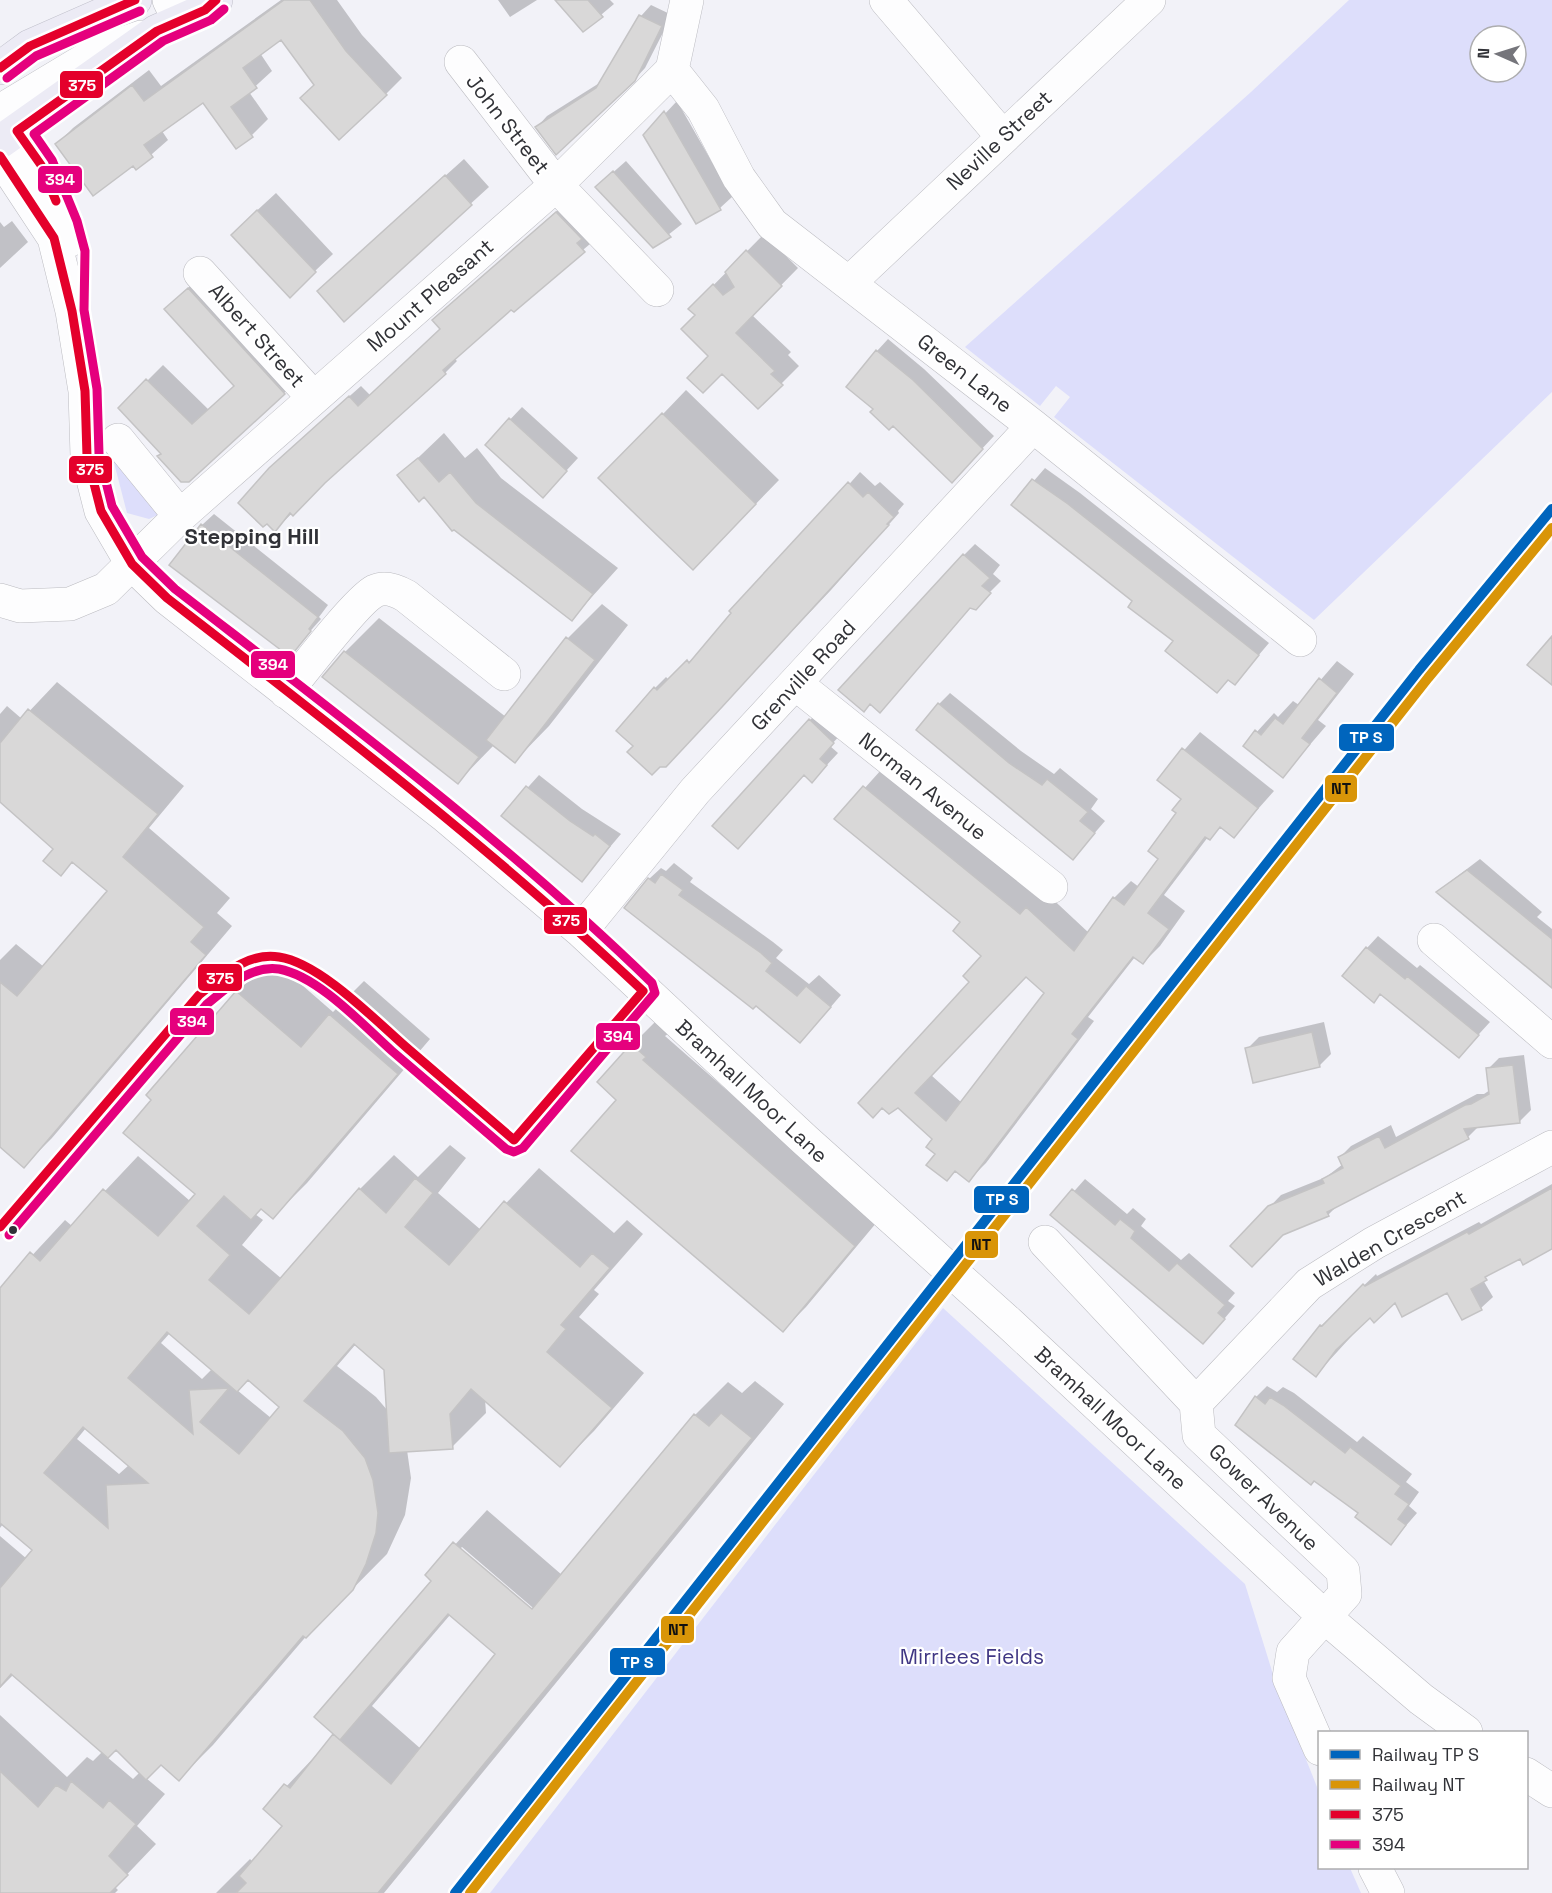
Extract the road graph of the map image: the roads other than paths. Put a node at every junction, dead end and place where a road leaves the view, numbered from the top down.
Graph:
1 (135, 0) edge
2 (216, 0) edge
3 (687, 0) edge
4 (886, 0) edge
5 (1149, 0) edge
6 (168, 17) edge
7 (461, 62) dead end
8 (0, 68) edge
9 (672, 70) junction
10 (3, 134) edge
11 (1002, 136) junction
12 (556, 185) junction
13 (0, 196) edge
14 (54, 238) junction
15 (200, 273) dead end
16 (850, 282) junction
17 (657, 290) dead end
18 (72, 311) junction
19 (313, 397) junction
20 (1033, 426) junction
21 (118, 440) dead end
22 (180, 516) junction
23 (132, 564) junction
24 (0, 600) edge
25 (1300, 640) dead end
26 (504, 674) dead end
27 (796, 684) junction
28 (286, 692) junction
29 (1051, 887) dead end
30 (581, 931) junction
31 (1434, 940) dead end
32 (1552, 1042) edge
33 (1552, 1147) edge
34 (1045, 1242) dead end
35 (1196, 1403) junction
36 (1326, 1618) junction
37 (1465, 1731) edge
38 (1318, 1744) edge
39 (1528, 1775) edge
40 (1552, 1791) edge
41 (1376, 1869) edge
42 (1388, 1893) edge

1 - 8 highway
2 - 6 highway
3 - 9 street
4 - 11 street
5 - 11 street, Neville Street
6 - 10 highway
7 - 12 street, John Street
9 - 12 street, Mount Pleasant
9 - 16 street, Green Lane
10 - 14 street
10 - 18 street
11 - 16 street, Neville Street
12 - 17 street, John Street
12 - 19 street, Mount Pleasant
13 - 14 street
14 - 18 street
15 - 19 street, Albert Street
16 - 20 street, Green Lane
18 - 23 street, Bramhall Moor Lane
19 - 22 street, Mount Pleasant
20 - 25 street, Green Lane
20 - 27 street, Grenville Road
21 - 22 street
22 - 23 street, Mount Pleasant
23 - 24 street
23 - 28 street, Bramhall Moor Lane
26 - 28 street
27 - 29 street, Norman Avenue
27 - 30 street, Grenville Road
28 - 30 street, Bramhall Moor Lane
30 - 36 street, Bramhall Moor Lane
31 - 32 street
33 - 35 street, Walden Crescent
34 - 35 street
35 - 36 street, Gower Avenue
36 - 37 street, Bramhall Moor Lane
36 - 38 street, Gower Avenue
39 - 40 street
41 - 42 street

